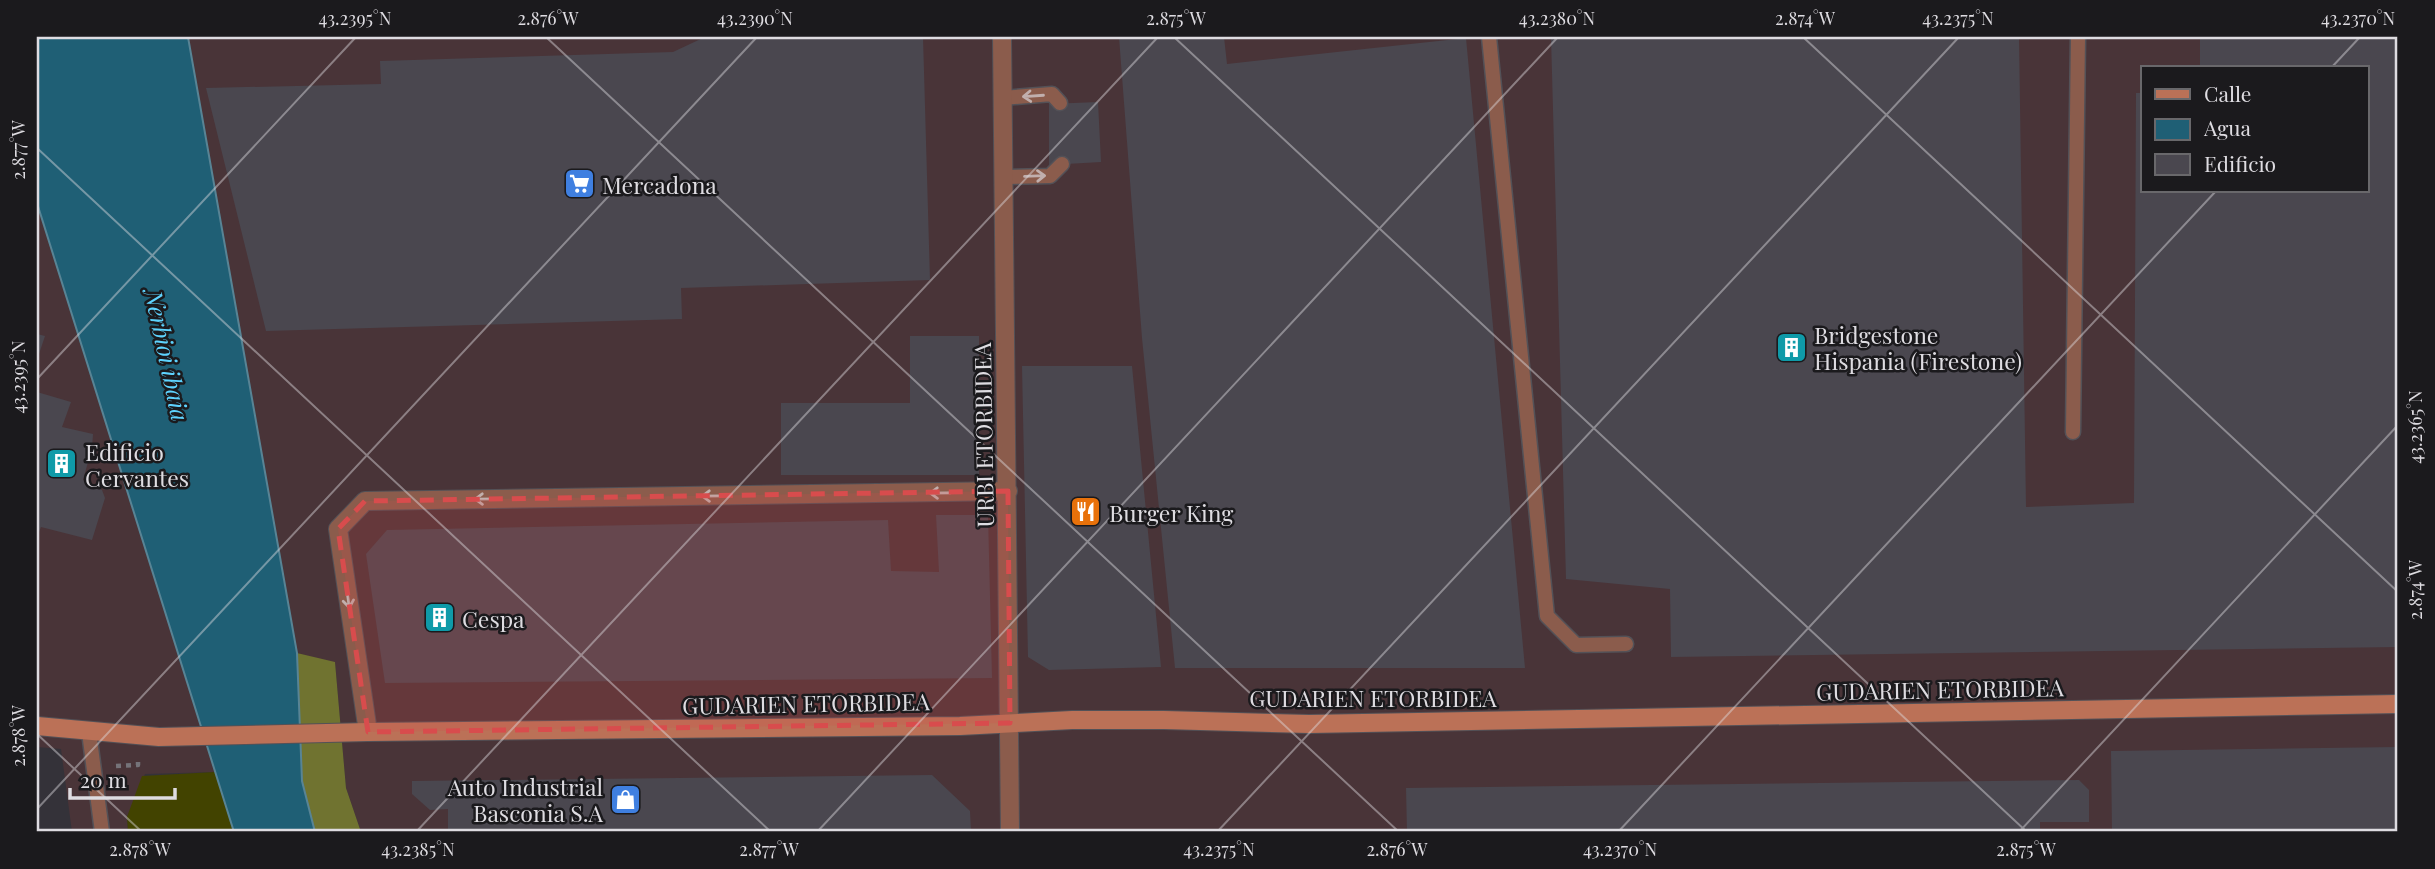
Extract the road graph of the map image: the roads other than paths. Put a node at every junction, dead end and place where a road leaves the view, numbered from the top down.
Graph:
1 (1002, 37) edge
2 (1489, 37) edge
3 (2078, 37) edge
4 (1002, 98) junction
5 (1060, 103) dead end
6 (1062, 164) dead end
7 (1004, 177) junction
8 (2073, 432) dead end
9 (1008, 491) junction
10 (1626, 643) dead end
11 (2398, 704) edge
12 (1010, 723) junction
13 (37, 726) edge
14 (89, 732) junction
15 (368, 732) junction
16 (102, 832) edge
17 (1010, 832) edge

1 - 4 street, URBI ETORBIDEA
2 - 10 lane
3 - 8 lane
5 -> 4 lane
4 - 7 street, URBI ETORBIDEA
7 -> 6 lane
7 - 9 street, URBI ETORBIDEA
9 - 12 street, URBI ETORBIDEA
9 -> 15 street
11 - 12 street, GUDARIEN ETORBIDEA
12 - 15 street, GUDARIEN ETORBIDEA
12 - 17 street, URBI ETORBIDEA
13 - 14 street, GUDARIEN ETORBIDEA
14 - 15 street, GUDARIEN ETORBIDEA
14 - 16 lane

